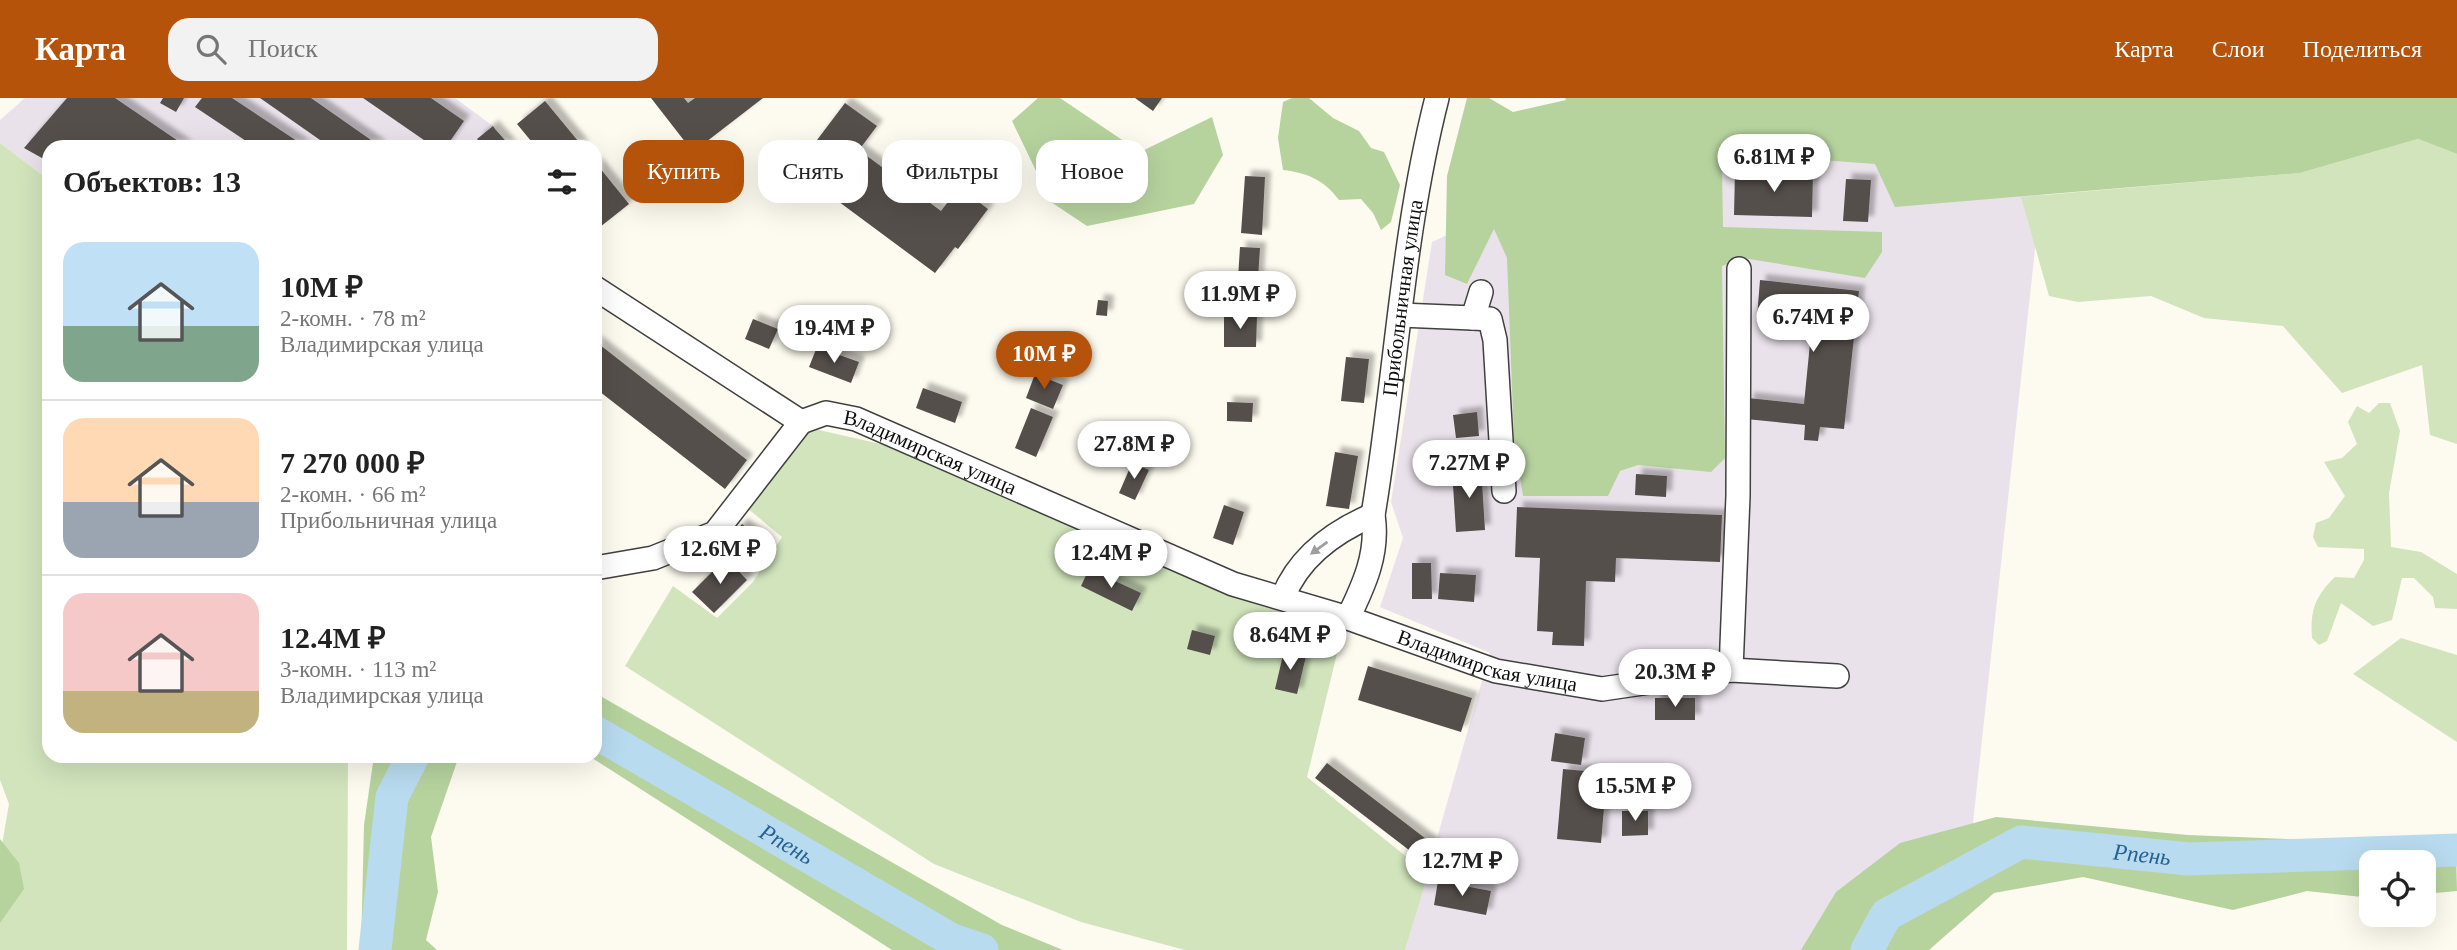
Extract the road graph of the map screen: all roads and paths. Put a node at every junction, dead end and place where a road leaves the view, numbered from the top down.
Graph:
1 (1437, 98) edge
2 (1739, 269) dead end
3 (1482, 292) dead end
4 (602, 293) edge
5 (1401, 315) junction
6 (1473, 318) junction
7 (801, 422) junction
8 (1504, 491) dead end
9 (1373, 516) junction
10 (602, 567) edge
11 (1283, 597) junction
12 (1348, 618) junction
13 (1731, 670) junction
14 (1837, 676) dead end

1 - 5 street, Прибольничная улица
2 - 13 street
3 - 6 street
4 - 7 street
5 - 6 street
5 - 9 street, Прибольничная улица
6 - 8 street
7 - 10 street
7 - 11 street, Владимирская улица
9 -> 11 street
9 - 12 street, Прибольничная улица
11 - 12 street, Владимирская улица
12 - 13 street, Владимирская улица
13 - 14 street, Владимирская улица

